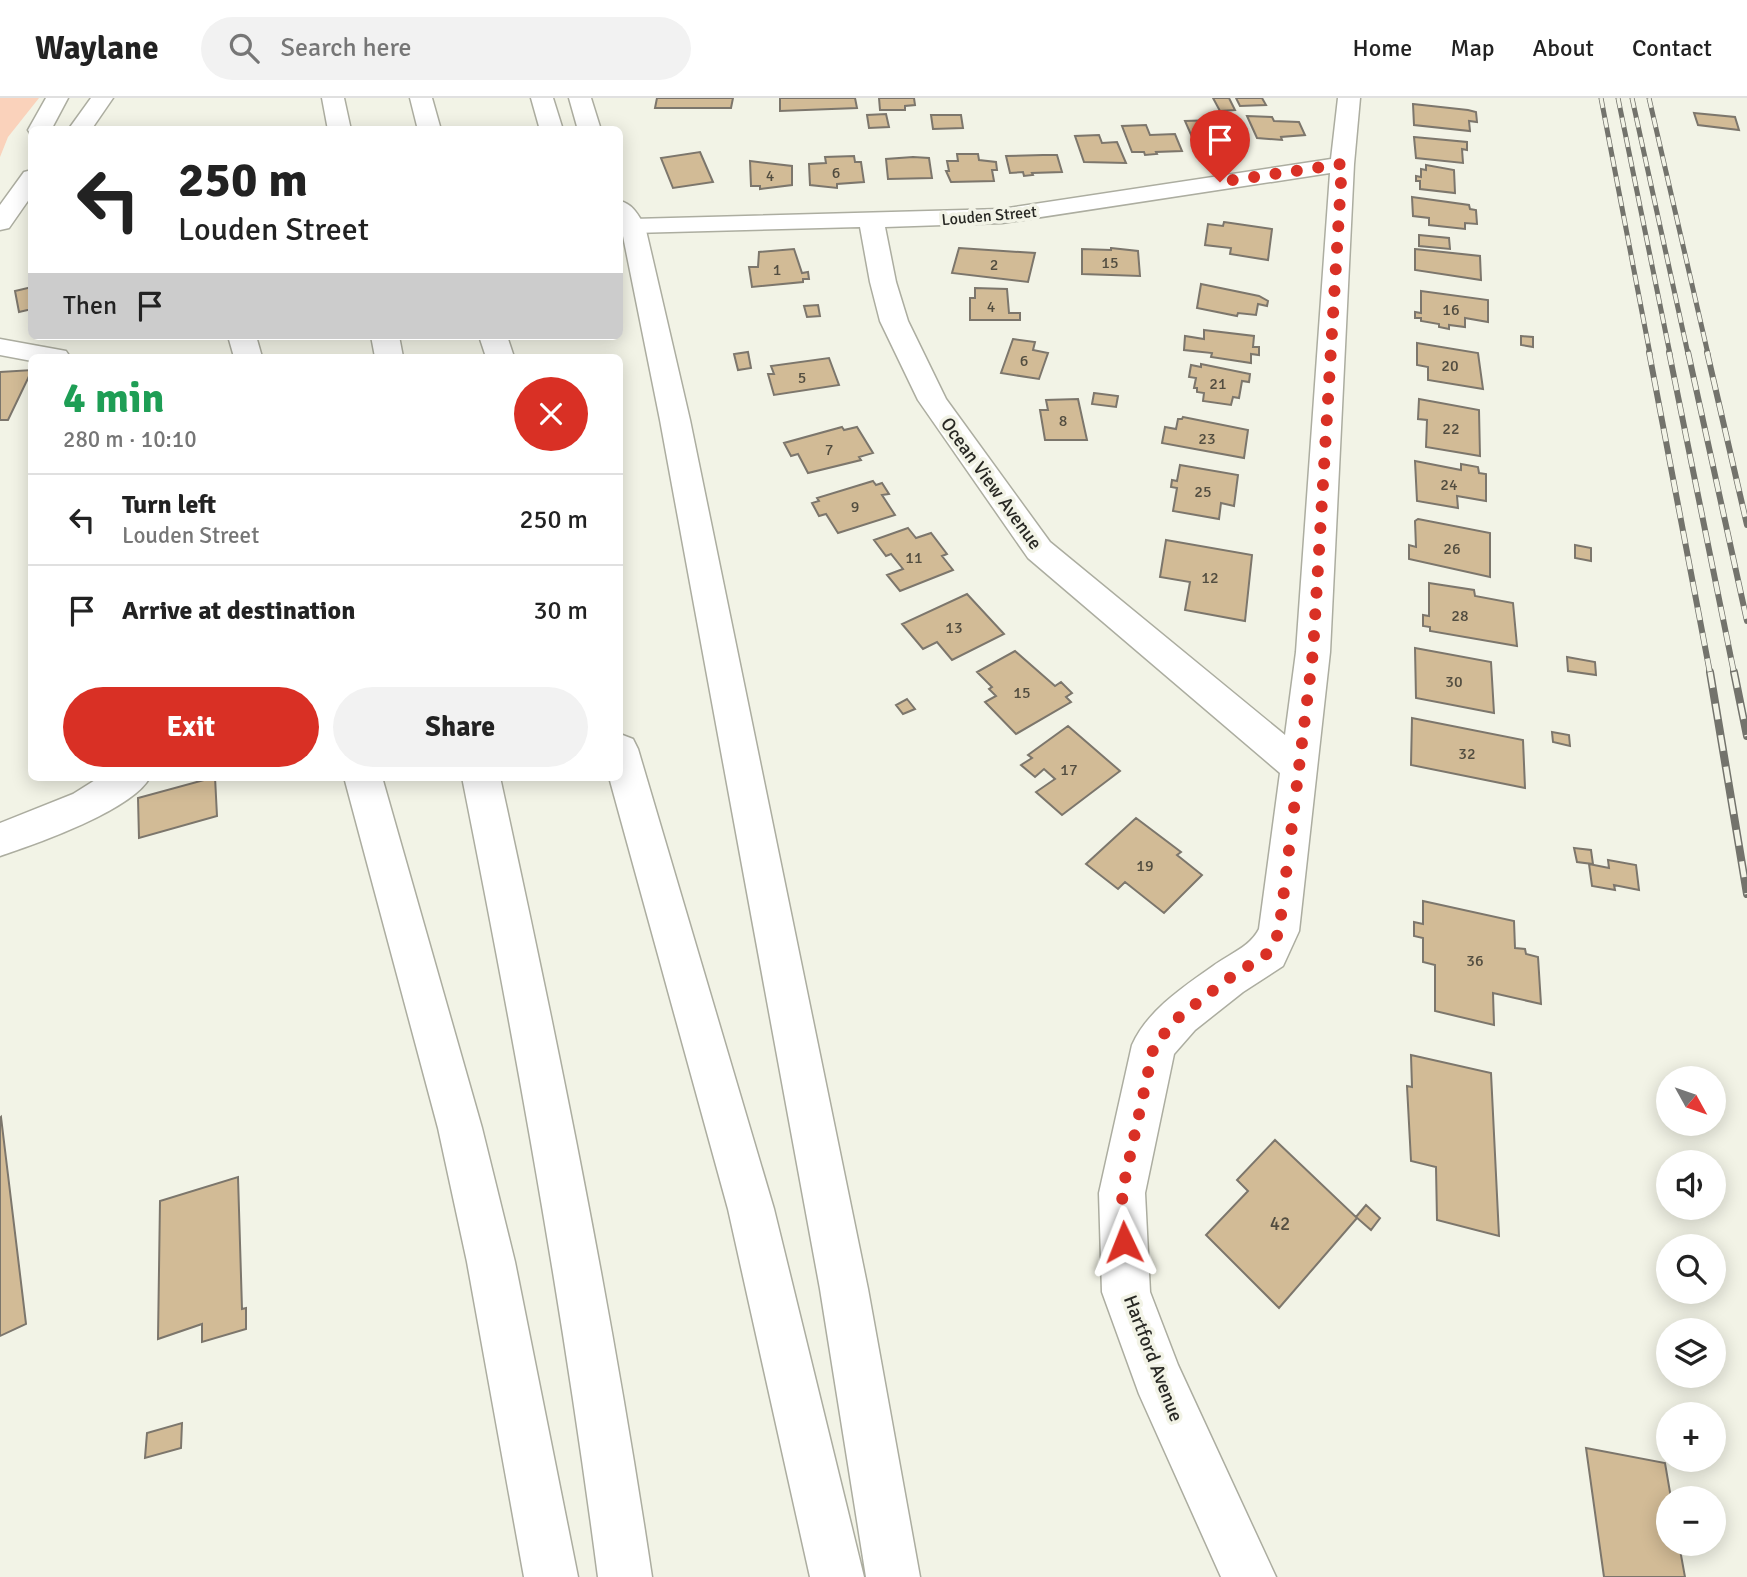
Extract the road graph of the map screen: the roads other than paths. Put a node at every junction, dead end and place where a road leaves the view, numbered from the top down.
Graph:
1 (57, 98) edge
2 (102, 98) edge
3 (333, 98) edge
4 (421, 98) edge
5 (542, 98) edge
6 (580, 98) edge
7 (1349, 98) edge
8 (41, 126) edge
9 (82, 126) edge
10 (339, 126) edge
11 (429, 126) edge
12 (551, 126) edge
13 (589, 126) edge
14 (1342, 164) junction
15 (28, 183) edge
16 (624, 220) edge
17 (872, 222) junction
18 (0, 223) edge
19 (0, 347) edge
20 (39, 354) edge
21 (623, 760) edge
22 (1298, 767) junction
23 (125, 781) edge
24 (364, 781) edge
25 (482, 781) edge
26 (0, 840) edge
27 (551, 1577) edge
28 (625, 1577) edge
29 (838, 1577) edge
30 (892, 1577) edge
31 (1248, 1577) edge

1 - 8 main road
2 - 9 main road
3 - 10 main road
4 - 11 main road
5 - 12 main road
6 - 13 main road
7 - 14 main road, Hartford Avenue
14 - 17 main road, Louden Street
14 - 22 main road, Hartford Avenue
15 - 18 main road
16 - 17 main road, Louden Street
16 - 30 main road
17 - 22 main road, Ocean View Avenue
19 - 20 main road
21 - 29 main road
22 - 31 main road, Hartford Avenue
23 - 26 main road
24 - 27 main road
25 - 28 main road

